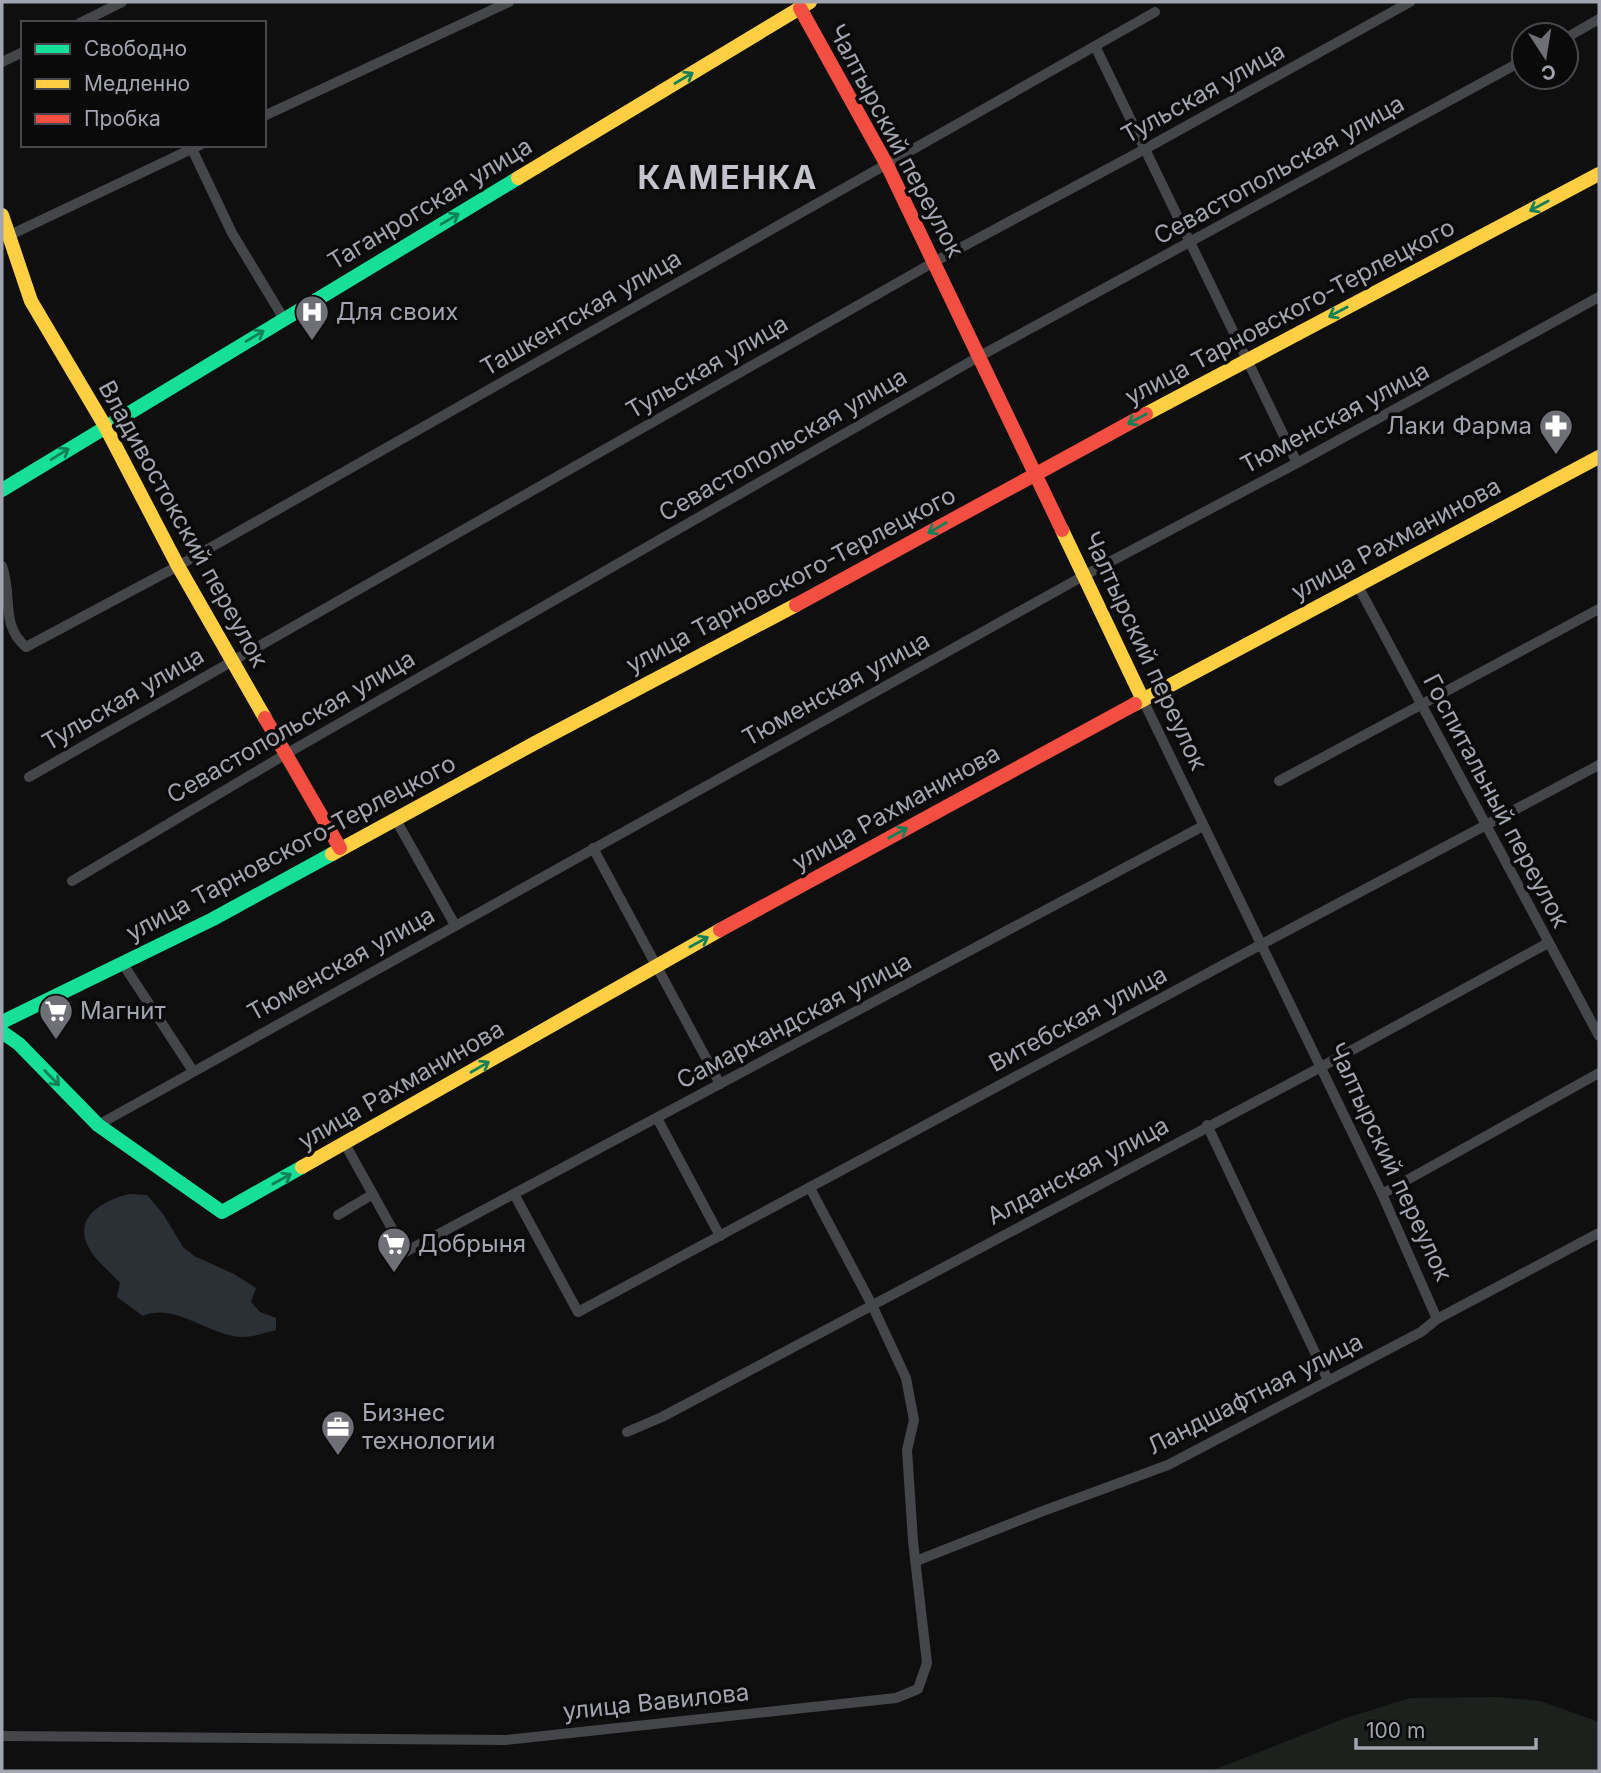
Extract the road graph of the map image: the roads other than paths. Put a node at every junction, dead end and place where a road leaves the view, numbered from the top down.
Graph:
1 (122, 2) edge
2 (509, 2) edge
3 (1410, 2) edge
4 (805, 5) edge
5 (1155, 12) dead end
6 (1599, 19) edge
7 (84, 21) edge
8 (1580, 30) edge
9 (1095, 46) junction
10 (21, 53) edge
11 (2, 62) edge
12 (1510, 68) edge
13 (266, 115) edge
14 (196, 147) edge
15 (1145, 149) junction
16 (887, 164) junction
17 (1599, 174) edge
18 (2, 215) edge
19 (10, 235) junction
20 (1189, 243) junction
21 (934, 262) junction
22 (1599, 297) edge
23 (284, 319) junction
24 (980, 356) junction
25 (1246, 361) junction
26 (105, 426) junction
27 (1599, 457) edge
28 (1297, 463) junction
29 (1035, 473) junction
30 (2, 490) edge
31 (2, 566) edge
32 (178, 566) junction
33 (1085, 575) junction
34 (1358, 586) junction
35 (1599, 609) edge
36 (233, 661) junction
37 (1143, 700) junction
38 (1420, 705) junction
39 (286, 754) junction
40 (1599, 765) edge
41 (29, 777) dead end
42 (1279, 781) dead end
43 (396, 820) junction
44 (1486, 826) junction
45 (1203, 827) junction
46 (340, 848) junction
47 (593, 848) junction
48 (72, 881) dead end
49 (455, 925) junction
50 (1548, 943) junction
51 (1262, 944) junction
52 (123, 964) junction
53 (656, 965) junction
54 (2, 1022) edge
55 (2, 1032) edge
56 (1599, 1036) edge
57 (1321, 1067) junction
58 (194, 1071) junction
59 (1599, 1073) edge
60 (720, 1084) junction
61 (657, 1118) junction
62 (98, 1125) junction
63 (1207, 1125) junction
64 (345, 1144) junction
65 (810, 1188) junction
66 (373, 1194) junction
67 (514, 1194) junction
68 (1382, 1194) junction
69 (338, 1214) dead end
70 (1599, 1233) edge
71 (720, 1236) junction
72 (872, 1305) junction
73 (1437, 1320) junction
74 (1328, 1380) junction
75 (627, 1432) dead end
76 (916, 1561) junction
77 (2, 1736) edge

1 - 7 street
2 - 13 street
3 - 15 street, Тульская улица
4 - 16 street, Чалтырский переулок
23 -> 4 street, Таганрогская улица
5 - 9 street, Ташкентская улица
6 - 8 street
9 - 15 street
9 - 16 street, Ташкентская улица
10 - 11 street
12 - 20 street, Севастопольская улица
14 - 19 street
14 - 23 street
15 - 20 street
15 - 21 street, Тульская улица
16 - 21 street, Чалтырский переулок
16 - 32 street, Ташкентская улица
17 -> 25 street, улица Тарновского-Терлецкого
18 - 19 street, Владивостокский переулок
19 - 26 street, Владивостокский переулок
20 - 24 street, Севастопольская улица
20 - 25 street
21 - 24 street, Чалтырский переулок
21 - 36 street, Тульская улица
22 - 28 street, Тюменская улица
26 -> 23 street, Таганрогская улица
24 - 29 street, Чалтырский переулок
24 - 39 street, Севастопольская улица
25 - 28 street
25 -> 29 street, улица Тарновского-Терлецкого
30 -> 26 street, Таганрогская улица
26 - 32 street, Владивостокский переулок
27 - 34 street, улица Рахманинова
28 - 33 street, Тюменская улица
29 - 33 street, Чалтырский переулок
29 -> 43 street, улица Тарновского-Терлецкого
31 - 32 street, Ташкентская улица
32 - 36 street, Владивостокский переулок
33 - 37 street, Чалтырский переулок
33 - 47 street, Тюменская улица
34 - 37 street, улица Рахманинова
34 - 38 street, Госпитальный переулок
35 - 38 street
36 - 39 street, Владивостокский переулок
36 - 41 street, Тульская улица
37 - 45 street, Чалтырский переулок
53 -> 37 street, улица Рахманинова
38 - 42 street
38 - 44 street, Госпитальный переулок
39 - 46 street, Владивостокский переулок
39 - 48 street, Севастопольская улица
40 - 44 street, Витебская улица
43 - 46 street, улица Тарновского-Терлецкого
43 - 49 street
44 - 50 street, Госпитальный переулок
44 - 51 street, Витебская улица
45 - 51 street, Чалтырский переулок
45 - 60 street, Самаркандская улица
46 - 52 street, улица Тарновского-Терлецкого
47 - 49 street, Тюменская улица
47 - 53 street
49 - 58 street, Тюменская улица
50 - 56 street, Госпитальный переулок
50 - 57 street, Алданская улица
51 - 57 street, Чалтырский переулок
51 - 65 street, Витебская улица
52 - 54 street, улица Тарновского-Терлецкого
52 - 58 street
53 - 60 street
64 -> 53 street, улица Рахманинова
55 -> 62 street
57 - 63 street, Алданская улица
57 - 68 street, Чалтырский переулок
58 - 62 street, Тюменская улица
59 - 68 street
60 - 61 street, Самаркандская улица
61 - 67 street, Самаркандская улица
61 - 71 street
62 -> 64 street, улица Рахманинова
63 - 72 street, Алданская улица
63 - 74 street
64 - 66 street
65 - 71 street, Витебская улица
65 - 72 street, улица Вавилова
66 - 67 street, Самаркандская улица
66 - 69 street
67 - 71 street, Витебская улица
68 - 73 street, Чалтырский переулок
70 - 73 street, Ландшафтная улица
72 - 75 street, Алданская улица
72 - 76 street, улица Вавилова
73 - 74 street, Ландшафтная улица
74 - 76 street, Ландшафтная улица
76 - 77 street, улица Вавилова

